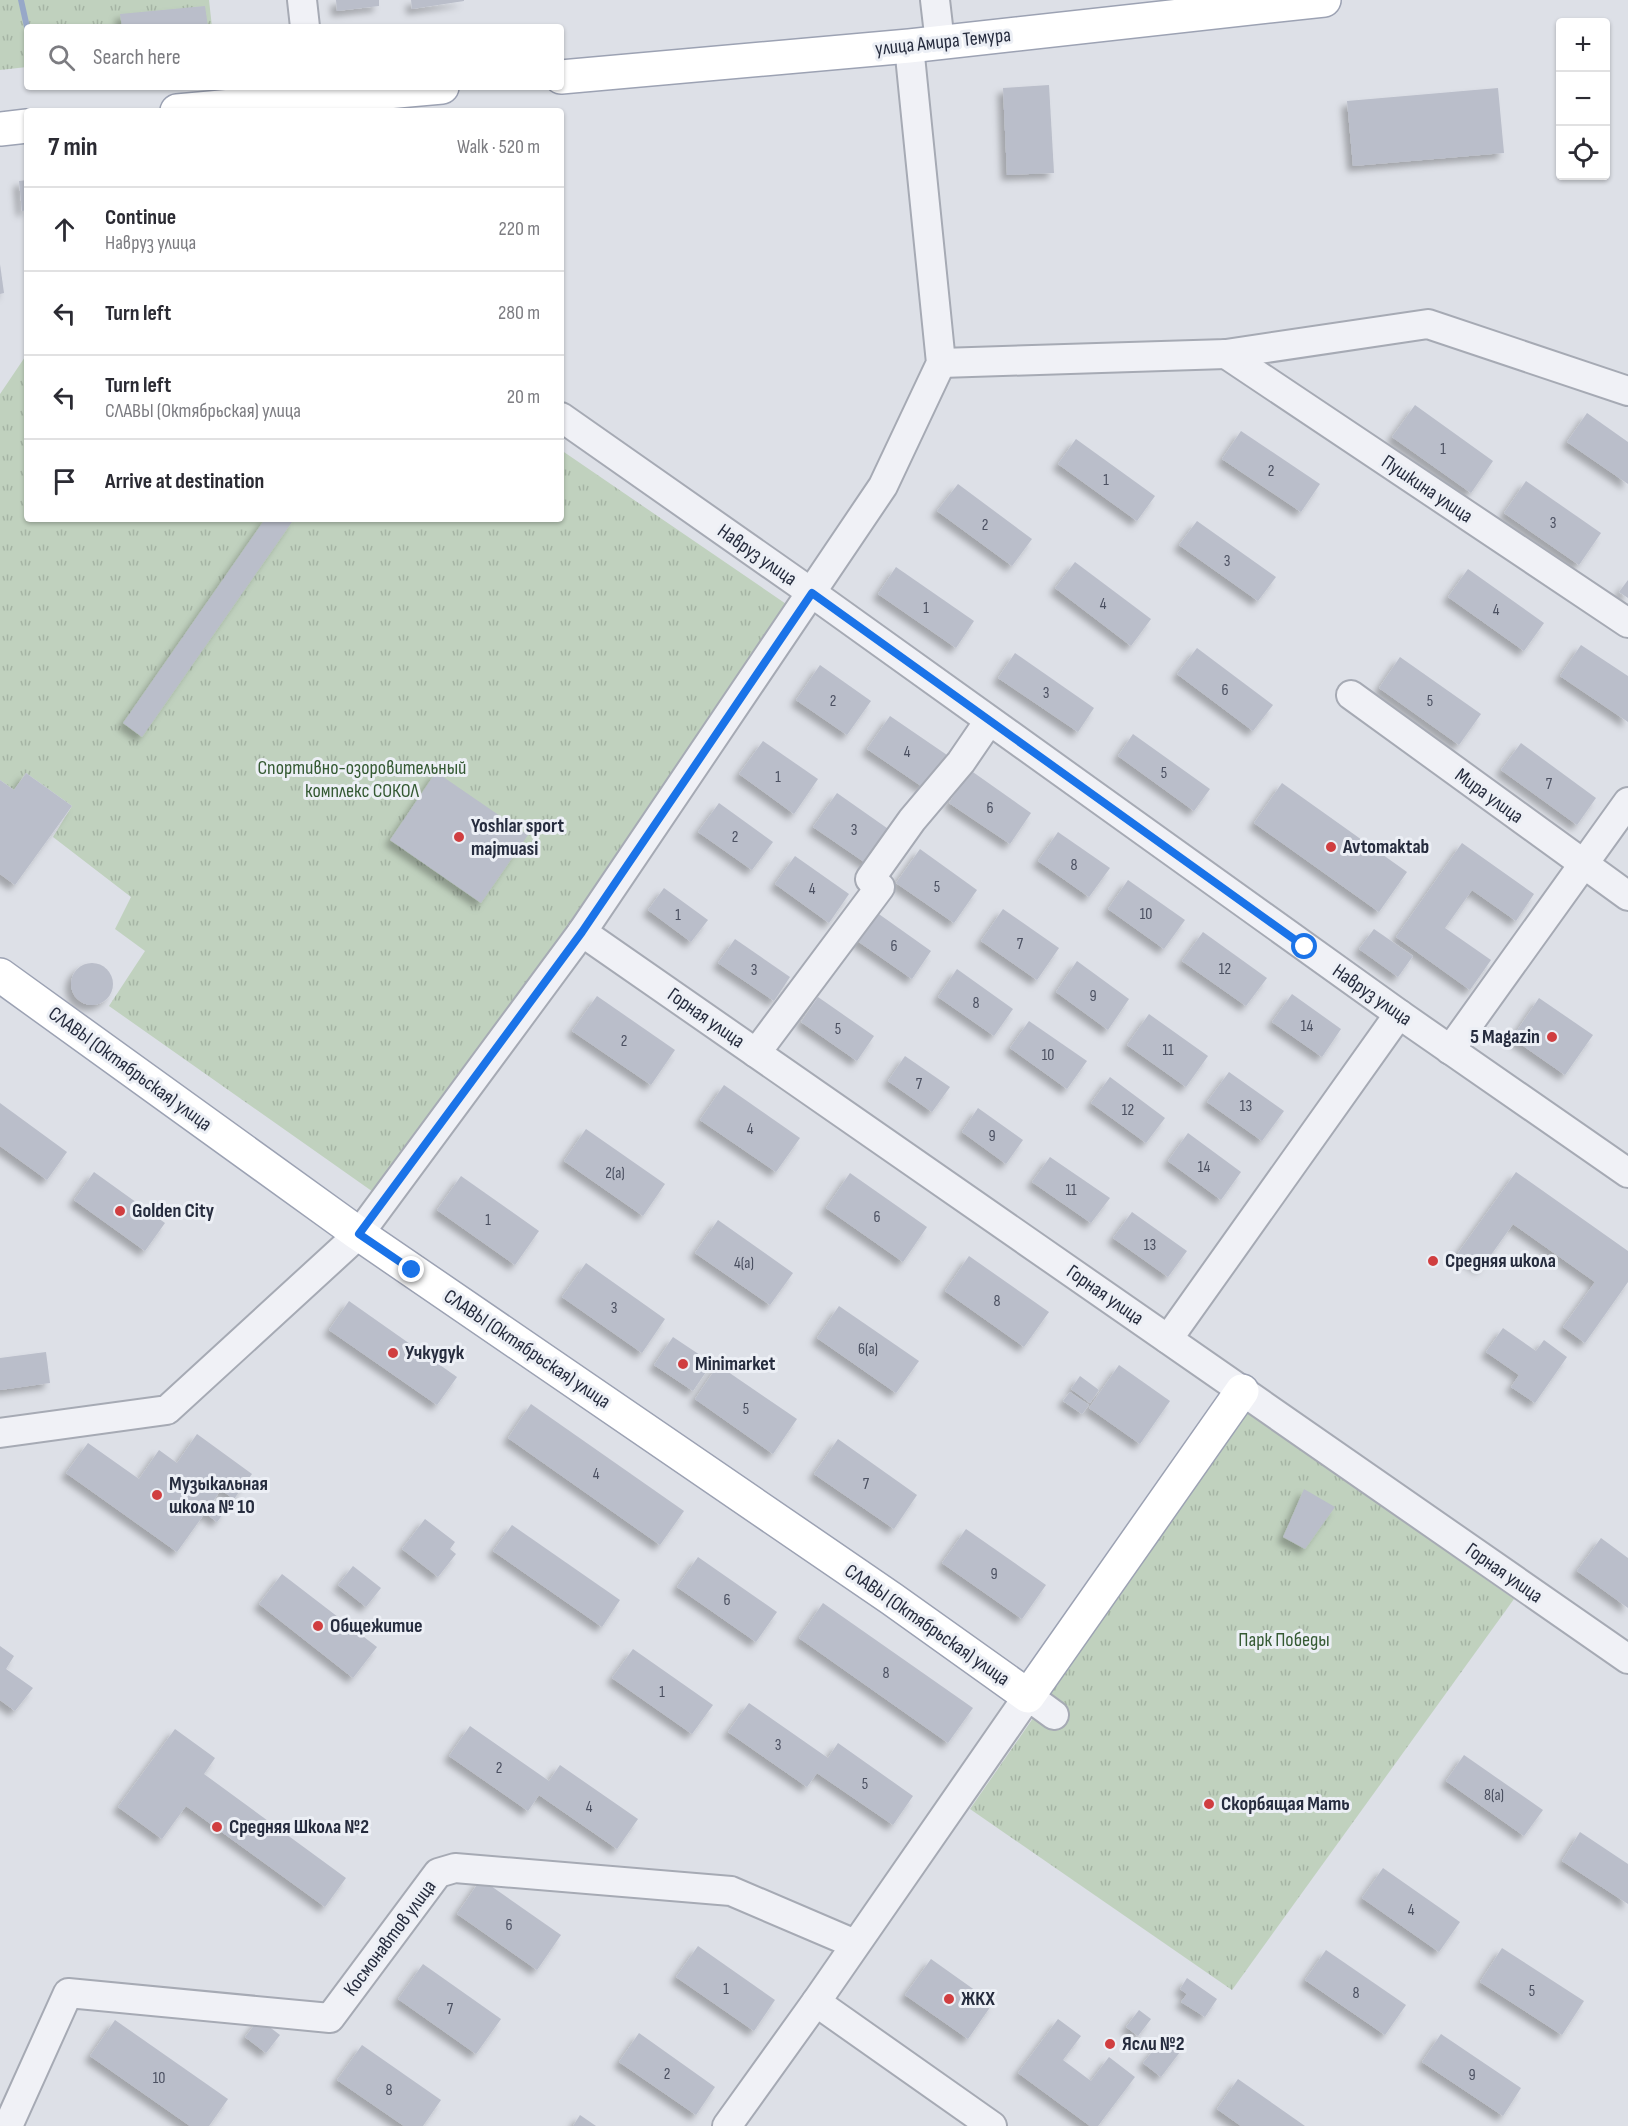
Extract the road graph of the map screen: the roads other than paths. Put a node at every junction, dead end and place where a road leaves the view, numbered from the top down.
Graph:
1 (302, 0) edge
2 (934, 0) edge
3 (1324, 0) edge
4 (305, 24) edge
5 (924, 45) junction
6 (564, 77) edge
7 (378, 90) edge
8 (315, 93) edge
9 (200, 108) edge
10 (24, 126) edge
11 (0, 129) edge
12 (1226, 354) junction
13 (941, 363) junction
14 (1628, 392) edge
15 (564, 419) edge
16 (812, 593) junction
17 (1628, 623) edge
18 (1351, 695) dead end
19 (989, 721) junction
20 (1628, 802) edge
21 (1585, 866) junction
22 (1628, 896) edge
23 (582, 932) junction
24 (0, 975) edge
25 (1399, 1014) junction
26 (1450, 1050) junction
27 (756, 1053) junction
28 (1628, 1173) edge
29 (359, 1234) junction
30 (1168, 1339) junction
31 (1242, 1391) junction
32 (0, 1433) edge
33 (1628, 1659) edge
34 (1028, 1696) junction
35 (1054, 1715) dead end
36 (855, 1944) junction
37 (816, 2002) junction
38 (8, 2126) edge
39 (727, 2126) edge
40 (992, 2126) edge

1 - 4 street
2 - 5 street
3 - 5 main road, улица Амира Темура
5 - 6 main road, улица Амира Темура
5 - 13 street
7 - 8 main road
8 - 9 main road
10 - 11 main road
12 - 13 street
12 - 14 street
12 - 17 street, Пушкина улица
13 - 16 street
15 - 16 street, Навруз улица
16 - 19 street, Навруз улица
16 - 23 street
18 - 21 street, Мира улица
19 - 25 street, Навруз улица
19 - 27 street
20 - 21 street
21 - 22 street, Мира улица
21 - 26 street
23 - 27 street, Горная улица
23 - 29 street
24 - 29 main road, СЛАВЫ (Октябрьская) улица
25 - 26 street, Навруз улица
25 - 30 street
26 - 28 street, Навруз улица
27 - 30 street, Горная улица
29 - 32 street
29 - 34 main road, СЛАВЫ (Октябрьская) улица
30 - 31 street, Горная улица
31 - 33 street, Горная улица
31 - 34 main road
34 - 35 street
34 - 36 street
36 - 37 street
36 - 38 street, Космонавтов улица
37 - 39 street
37 - 40 street

